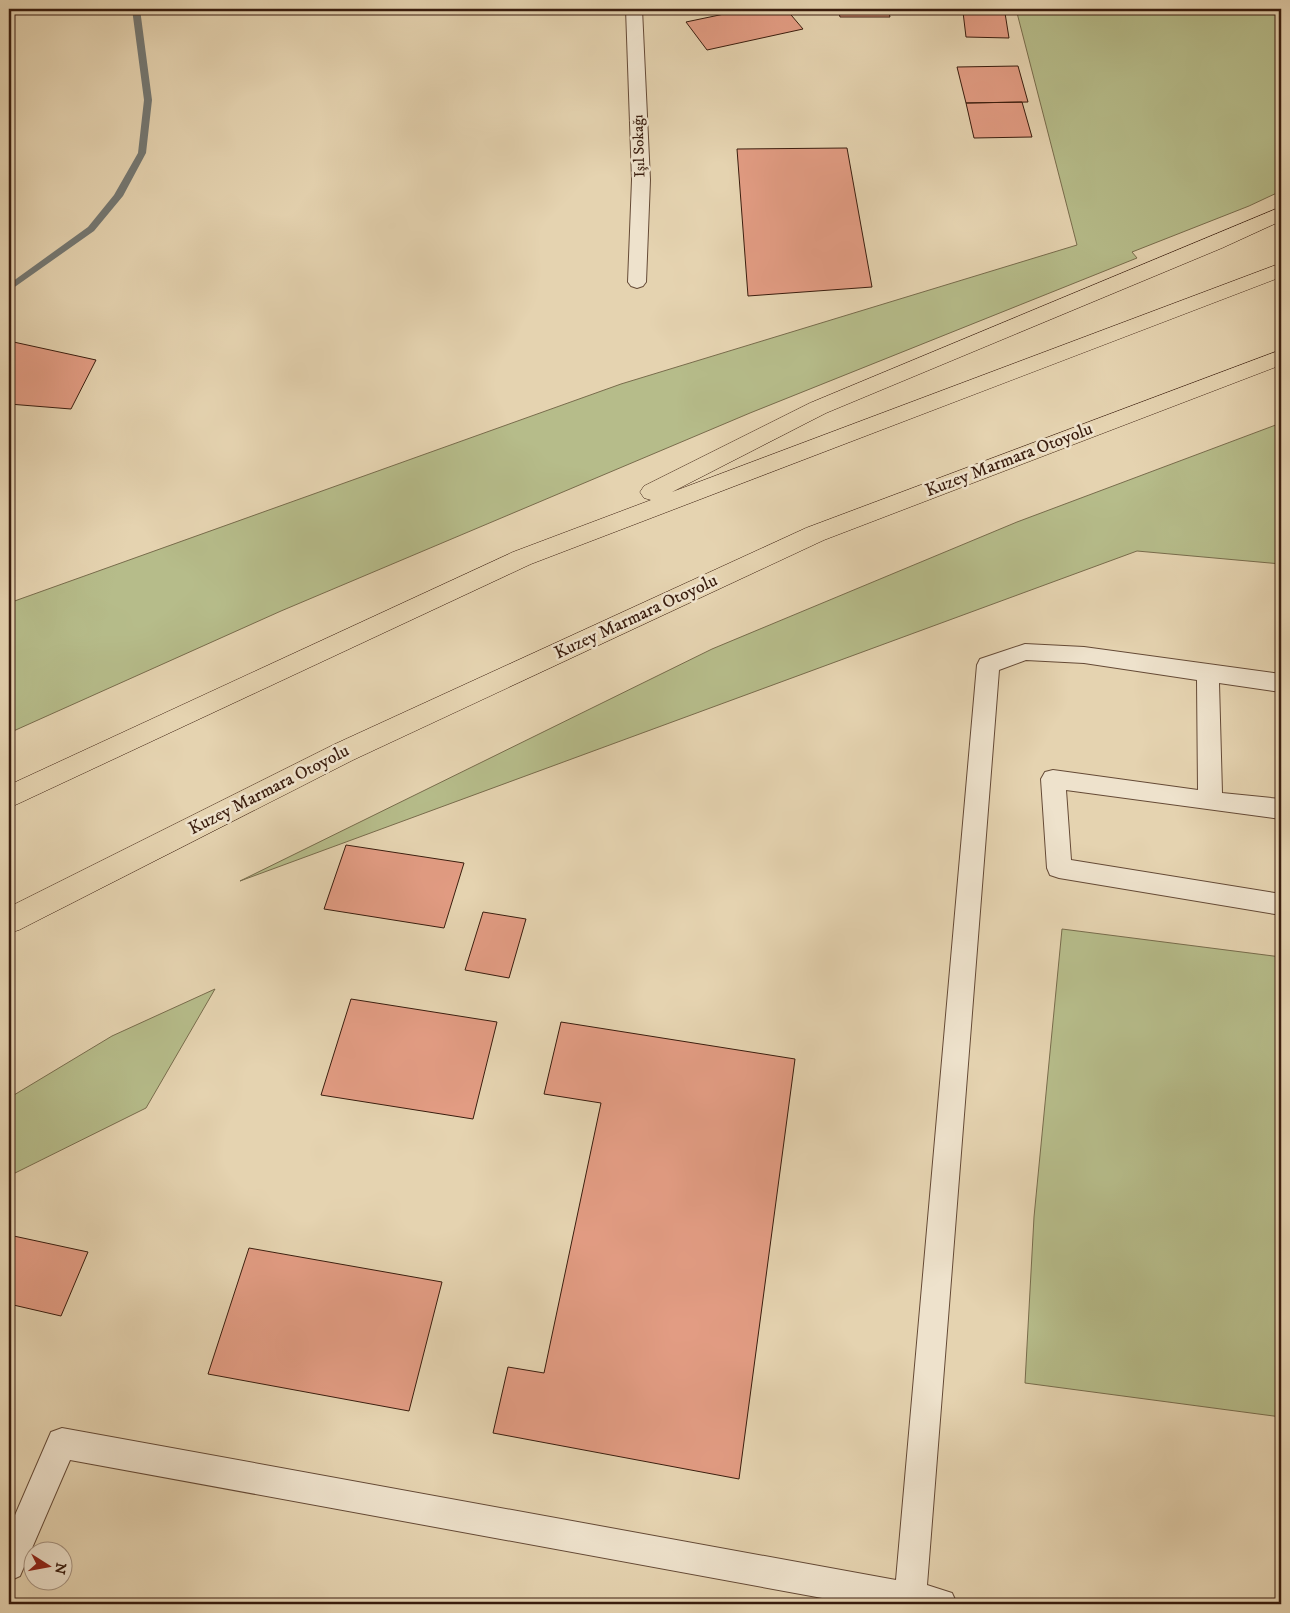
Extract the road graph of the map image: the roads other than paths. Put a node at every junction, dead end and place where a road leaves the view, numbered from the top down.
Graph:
1 (634, 9) edge
2 (1281, 213) edge
3 (1281, 270) edge
4 (637, 282) dead end
5 (1281, 357) edge
6 (522, 558) junction
7 (1281, 671) edge
8 (1208, 673) junction
9 (1238, 677) junction
10 (1281, 683) edge
11 (9, 797) edge
12 (1210, 800) junction
13 (1281, 810) edge
14 (1281, 905) edge
15 (9, 921) edge
16 (9, 1565) edge
17 (910, 1601) edge
18 (941, 1604) edge

1 - 4 lane, Işıl Sokağı
2 - 6 highway
3 - 6 highway
5 - 15 highway, Kuzey Marmara Otoyolu
6 - 11 highway
7 - 9 lane
8 - 9 lane
8 - 12 lane
8 - 17 lane
9 - 10 lane
12 - 13 lane
12 - 14 lane
16 - 17 lane
17 - 18 lane

